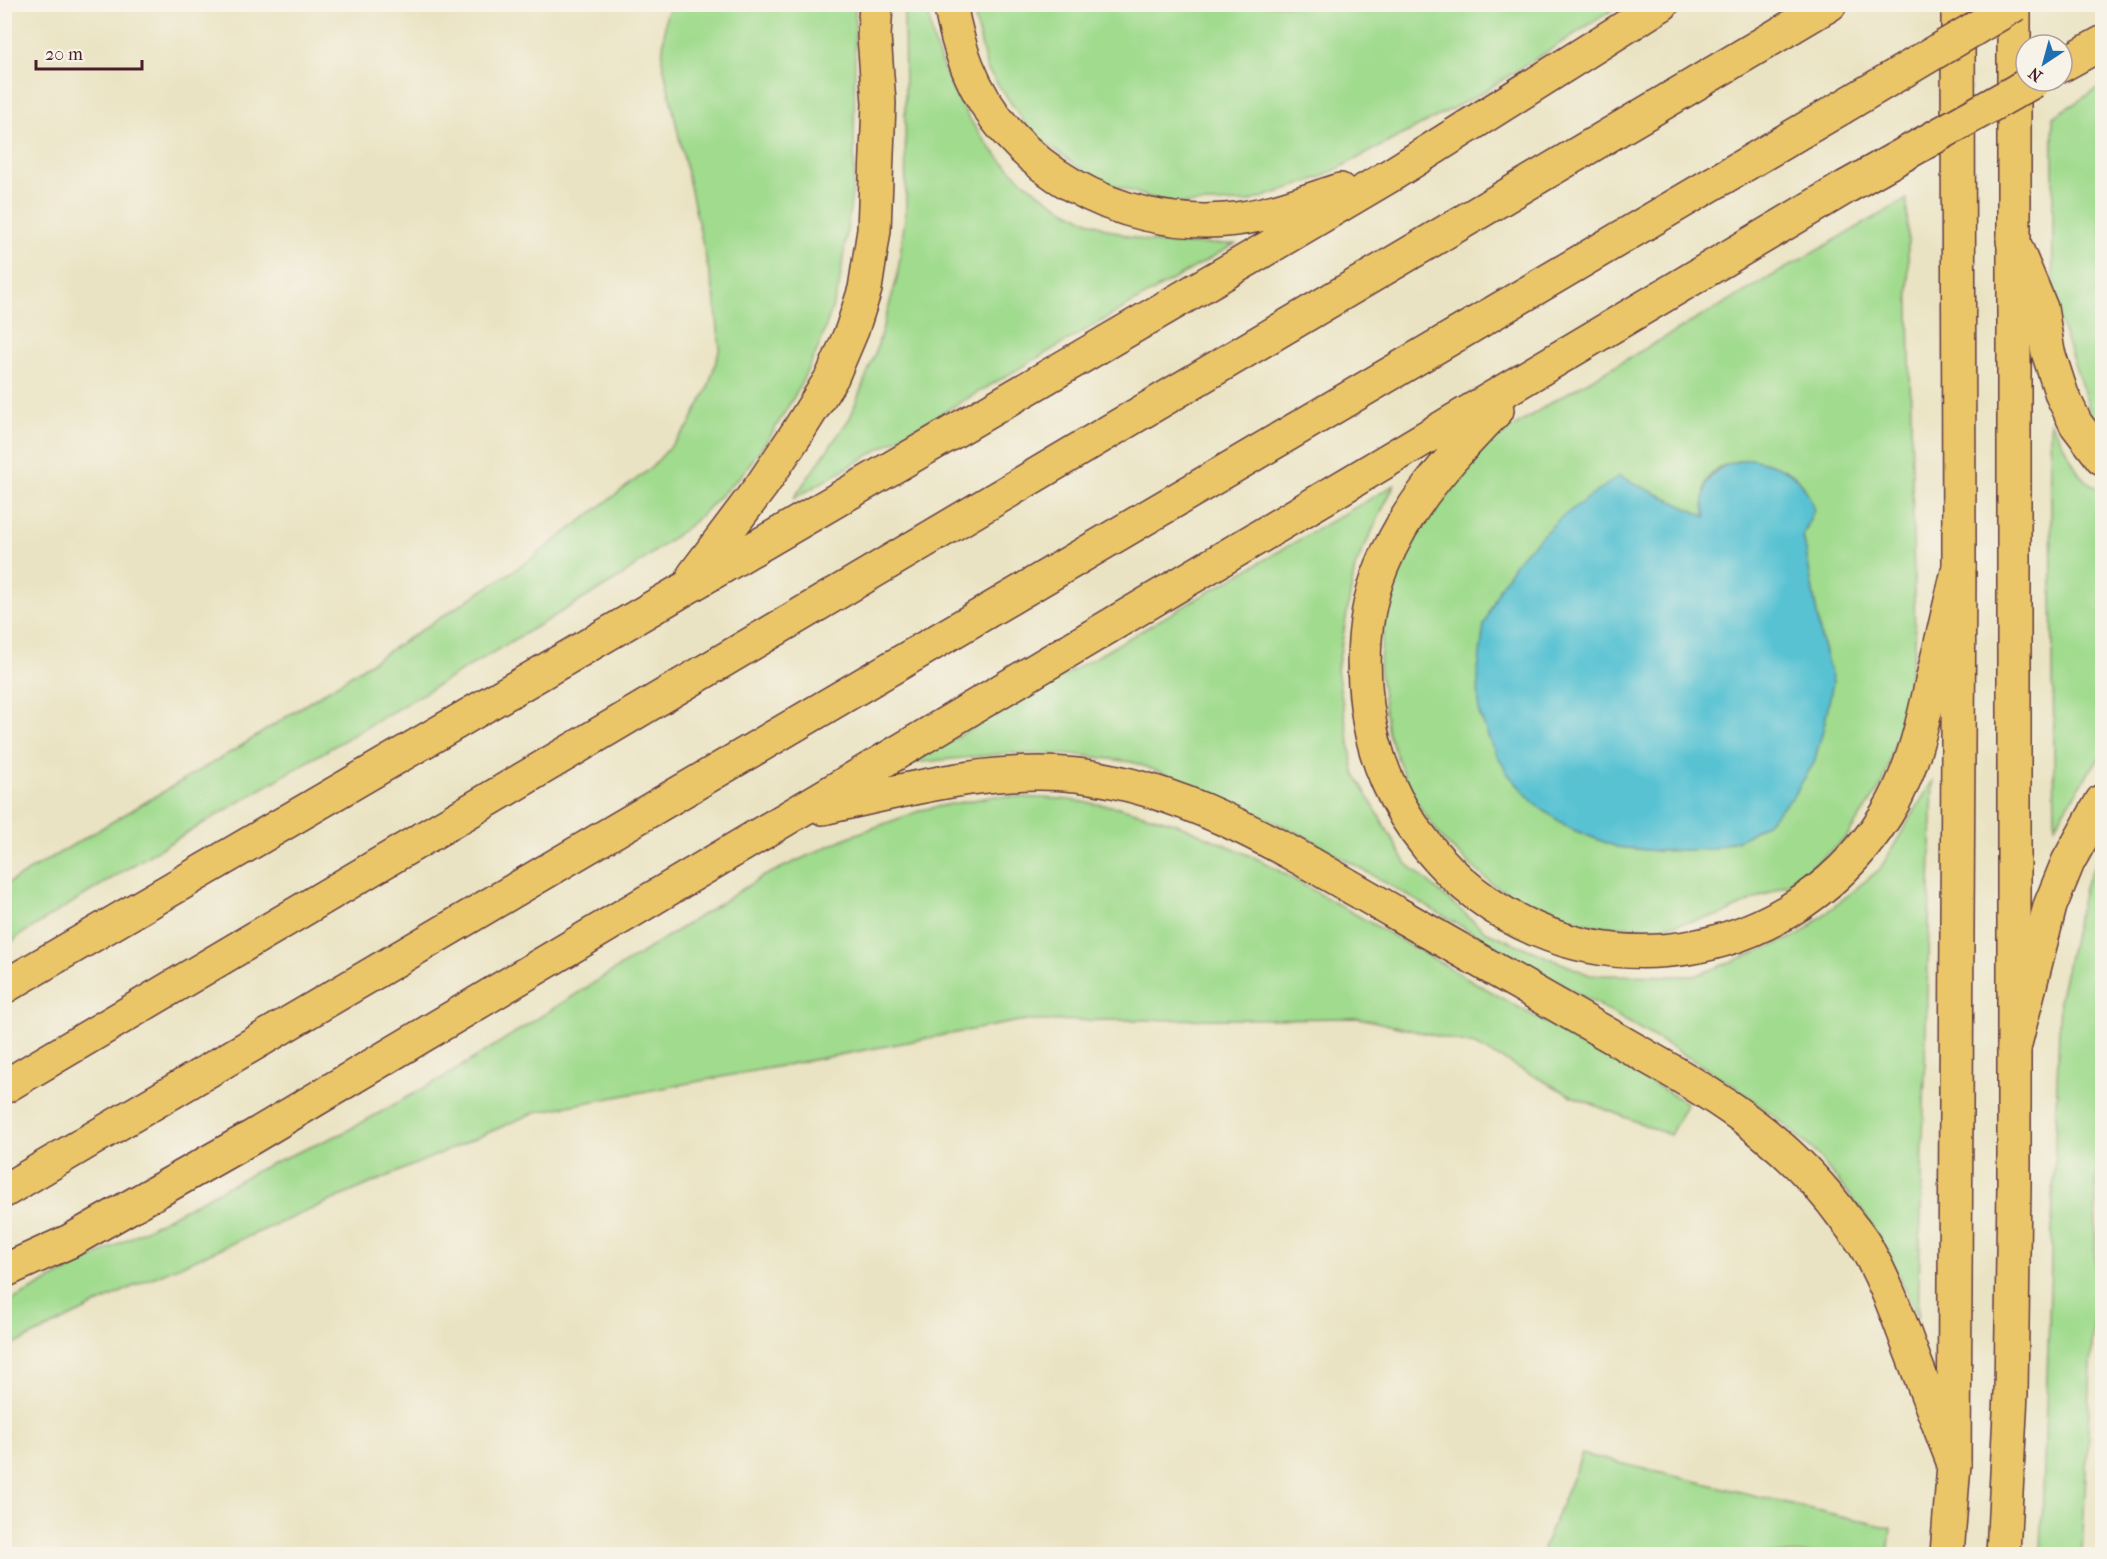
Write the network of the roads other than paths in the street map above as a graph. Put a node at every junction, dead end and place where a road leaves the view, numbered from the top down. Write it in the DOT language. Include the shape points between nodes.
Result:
graph roads {
  1 [pos="876,4"];
  2 [pos="950,4"];
  3 [pos="1662,4"];
  4 [pos="1830,4"];
  5 [pos="1958,4"];
  6 [pos="2015,4"];
  7 [pos="2103,43"];
  8 [pos="2074,59"];
  9 [pos="2014,92"];
  10 [pos="1391,175"];
  11 [pos="2013,241"];
  12 [pos="1527,379"];
  13 [pos="2103,458"];
  14 [pos="1959,567"];
  15 [pos="684,588"];
  16 [pos="2103,801"];
  17 [pos="798,813"];
  18 [pos="4,987"];
  19 [pos="2014,1048"];
  20 [pos="4,1087"];
  21 [pos="4,1191"];
  22 [pos="4,1271"];
  23 [pos="1954,1464"];
  24 [pos="1947,1554"];
  25 [pos="2003,1554"];
  1 -- 15 [label="highway" via="879,103 874,230 865,289 852,330 832,377 797,433"];
  2 -- 10 [label="highway" via="967,67 1007,131 1060,178 1123,209 1193,222 1228,220 1270,212"];
  3 -- 10 [label="highway"];
  4 -- 20 [label="highway"];
  5 -- 14 [label="highway"];
  6 -- 11 [label="highway"];
  6 -- 21 [label="highway, bridge"];
  7 -- 8 [label="highway"];
  9 -- 12 [label="highway, bridge" via="1846,187"];
  10 -- 15 [label="highway"];
  11 -- 13 [label="highway" via="2041,308 2048,352 2062,395 2076,423"];
  11 -- 19 [label="highway"];
  12 -- 14 [label="highway" via="1463,445 1417,500 1397,533 1370,606 1364,684 1379,761 1414,831 1468,888 1533,928 1601,949 1676,950 1748,932 1813,896 1867,843 1904,779 1920,733"];
  12 -- 17 [label="highway"];
  14 -- 23 [label="highway"];
  15 -- 18 [label="highway"];
  16 -- 19 [label="highway" via="2068,862 2050,906"];
  17 -- 22 [label="highway" via="249,1139 70,1241"];
  17 -- 23 [label="highway" via="964,778 1016,773 1076,775 1124,782 1166,796 1284,849 1714,1096 1786,1151 1816,1180 1867,1248 1897,1314"];
  19 -- 25 [label="highway" via="2011,1393"];
  23 -- 24 [label="highway"];
}
